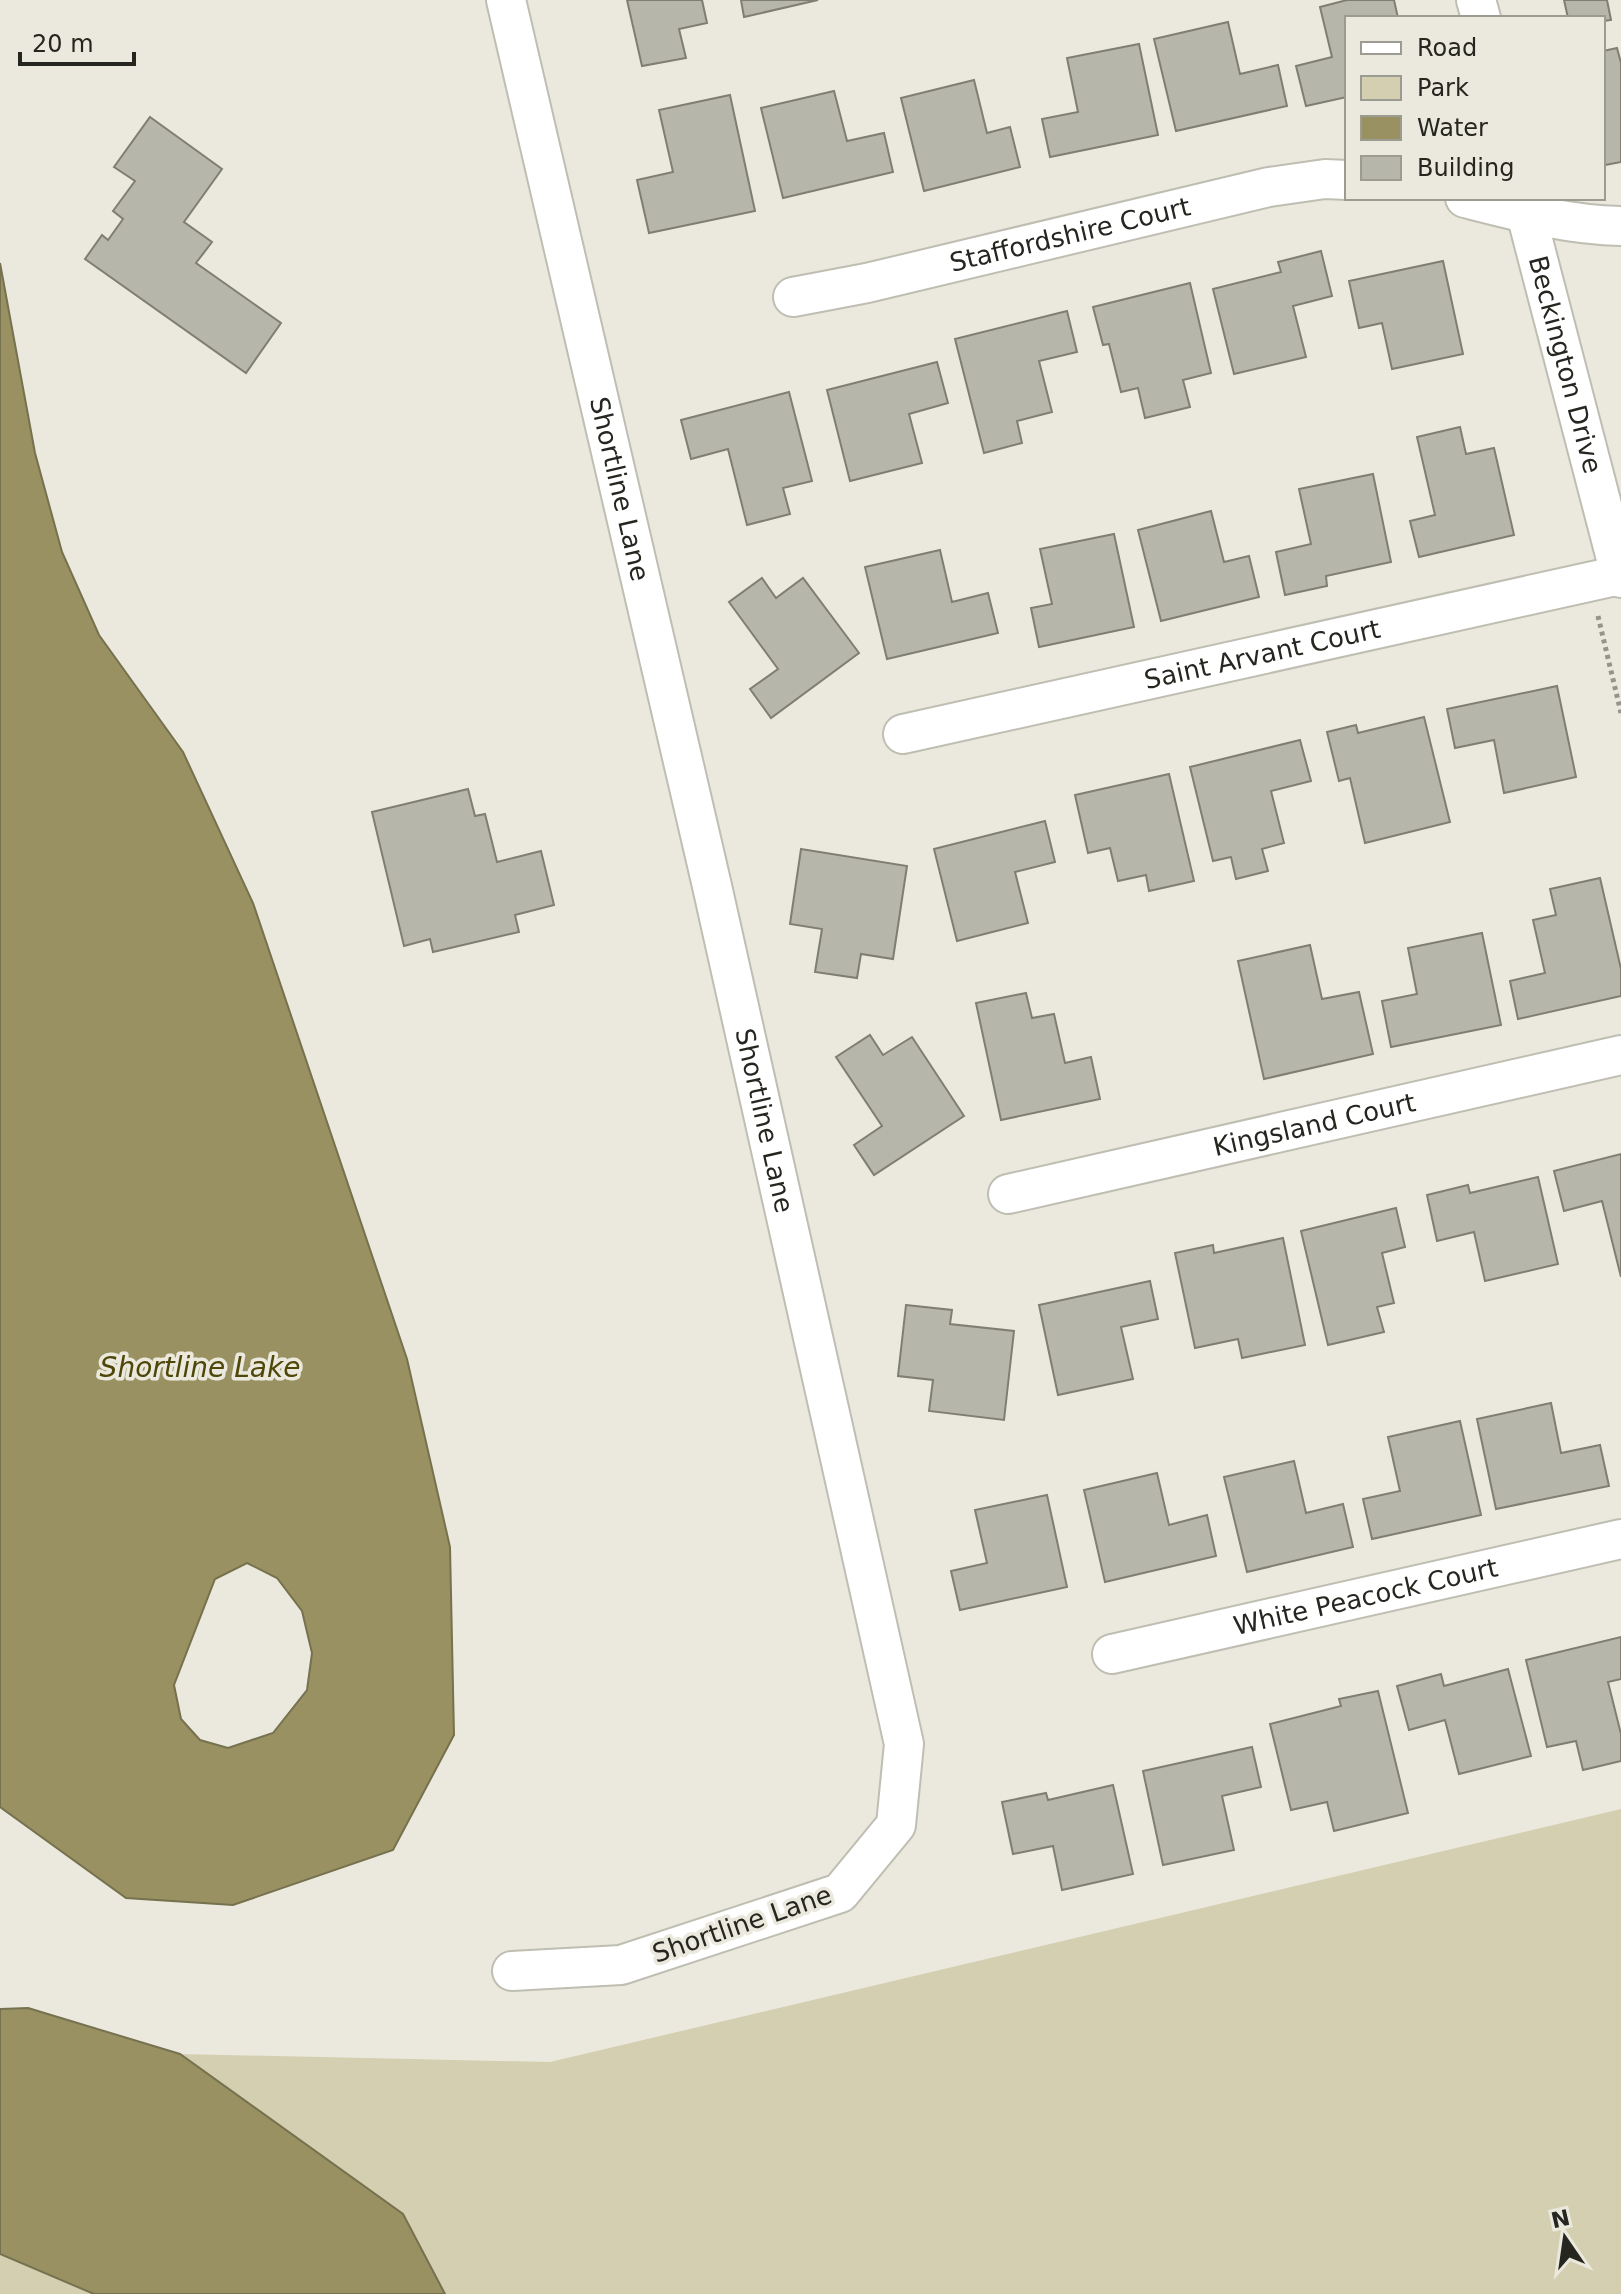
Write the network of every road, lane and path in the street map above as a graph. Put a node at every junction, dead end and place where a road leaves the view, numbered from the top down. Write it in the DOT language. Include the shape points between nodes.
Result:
graph roads {
  1 [pos="506,0"];
  2 [pos="1345,180"];
  3 [pos="1482,200"];
  4 [pos="1524,205"];
  5 [pos="1621,226"];
  6 [pos="793,297"];
  7 [pos="1621,576"];
  8 [pos="903,734"];
  9 [pos="1621,1055"];
  10 [pos="1008,1194"];
  11 [pos="1621,1539"];
  12 [pos="1112,1654"];
  13 [pos="512,1971"];
  1 -- 13 [label="street, Shortline Lane" via="904,1744 896,1825 840,1893 621,1965"];
  2 -- 6 [label="street, Staffordshire Court" via="1269,187"];
  3 -- 4 [label="street"];
  4 -- 5 [label="street" via="1597,225"];
  4 -- 7 [label="street, Beckington Drive"];
  7 -- 8 [label="street, Saint Arvant Court"];
  9 -- 10 [label="street, Kingsland Court"];
  11 -- 12 [label="street, White Peacock Court"];
}
